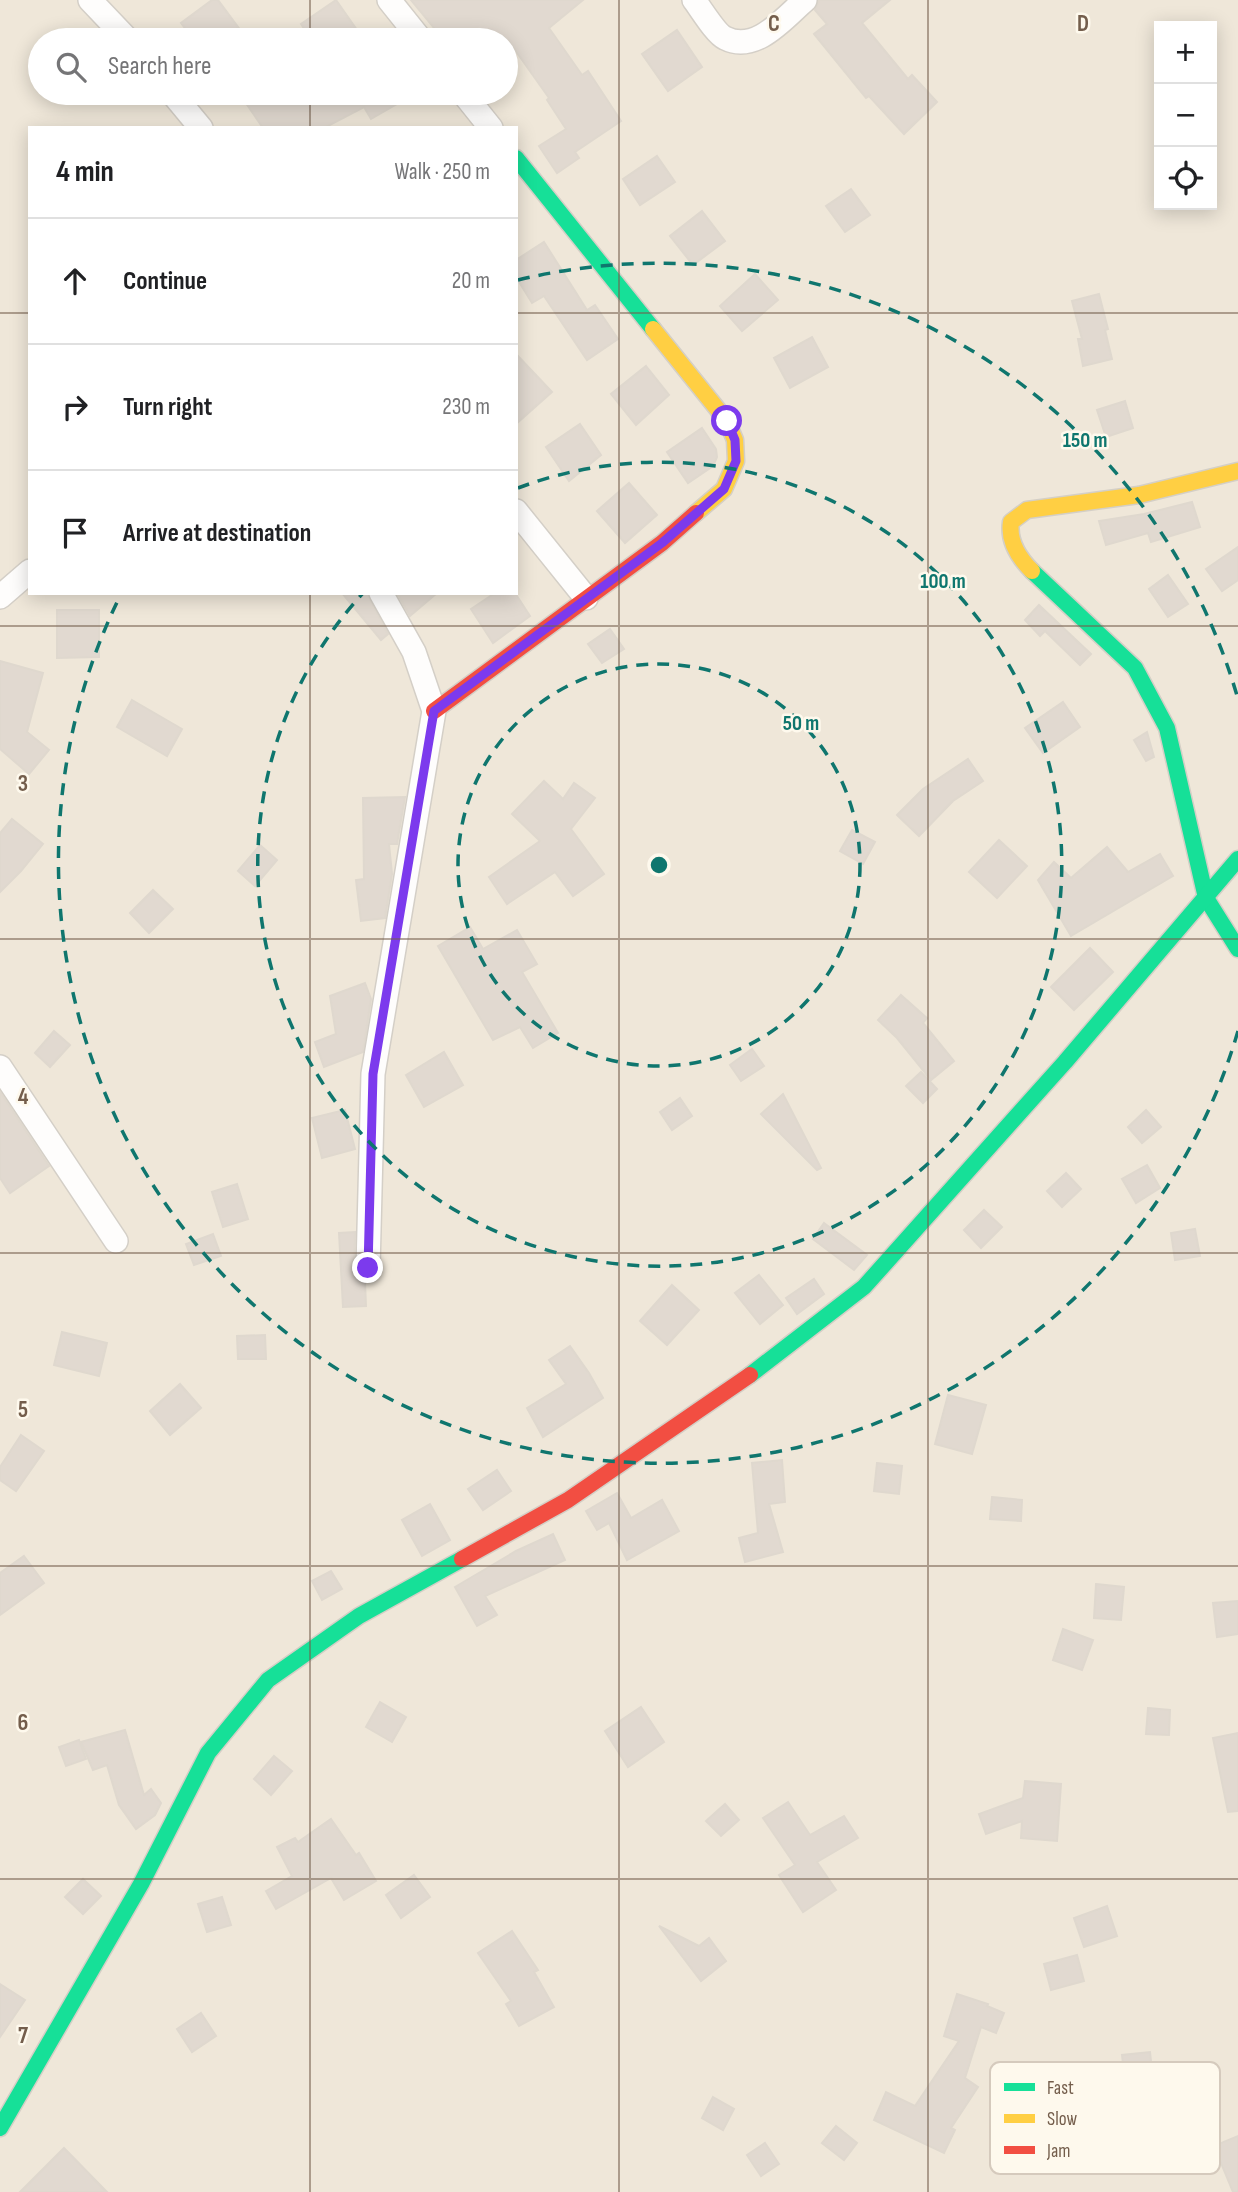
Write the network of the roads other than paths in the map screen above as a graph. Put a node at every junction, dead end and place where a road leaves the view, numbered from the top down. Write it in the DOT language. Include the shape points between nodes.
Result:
graph roads {
  1 [pos="90,0"];
  2 [pos="389,0"];
  3 [pos="694,0"];
  4 [pos="805,0"];
  5 [pos="117,28"];
  6 [pos="411,28"];
  7 [pos="182,105"];
  8 [pos="473,105"];
  9 [pos="199,126"];
  10 [pos="490,126"];
  11 [pos="518,161"];
  12 [pos="1238,471"];
  13 [pos="518,513"];
  14 [pos="28,573"];
  15 [pos="382,595"];
  16 [pos="0,597"];
  17 [pos="586,598"];
  18 [pos="434,711"];
  19 [pos="1238,859"];
  20 [pos="1206,898"];
  21 [pos="1238,949"];
  22 [pos="0,1067"];
  23 [pos="116,1241"];
  24 [pos="368,1268"];
  25 [pos="0,2128"];
  1 -- 5 [label="street"];
  2 -- 6 [label="street"];
  3 -- 4 [label="street" via="724,38 741,42 761,38"];
  7 -- 9 [label="street"];
  8 -- 10 [label="street"];
  11 -- 17 [label="street" via="727,421 735,440 736,461 724,489 662,543"];
  12 -- 20 [label="street" via="1139,495 1027,510 1011,522 1009,534 1021,560 1135,668 1167,728"];
  13 -- 17 [label="street"];
  14 -- 16 [label="street"];
  15 -- 18 [label="street" via="414,652"];
  17 -- 18 [label="street"];
  18 -- 24 [label="street" via="373,1074"];
  19 -- 20 [label="street"];
  20 -- 21 [label="street"];
  20 -- 25 [label="street" via="864,1287 745,1379 568,1500 359,1616 268,1680 208,1753 141,1884"];
  22 -- 23 [label="street"];
}
